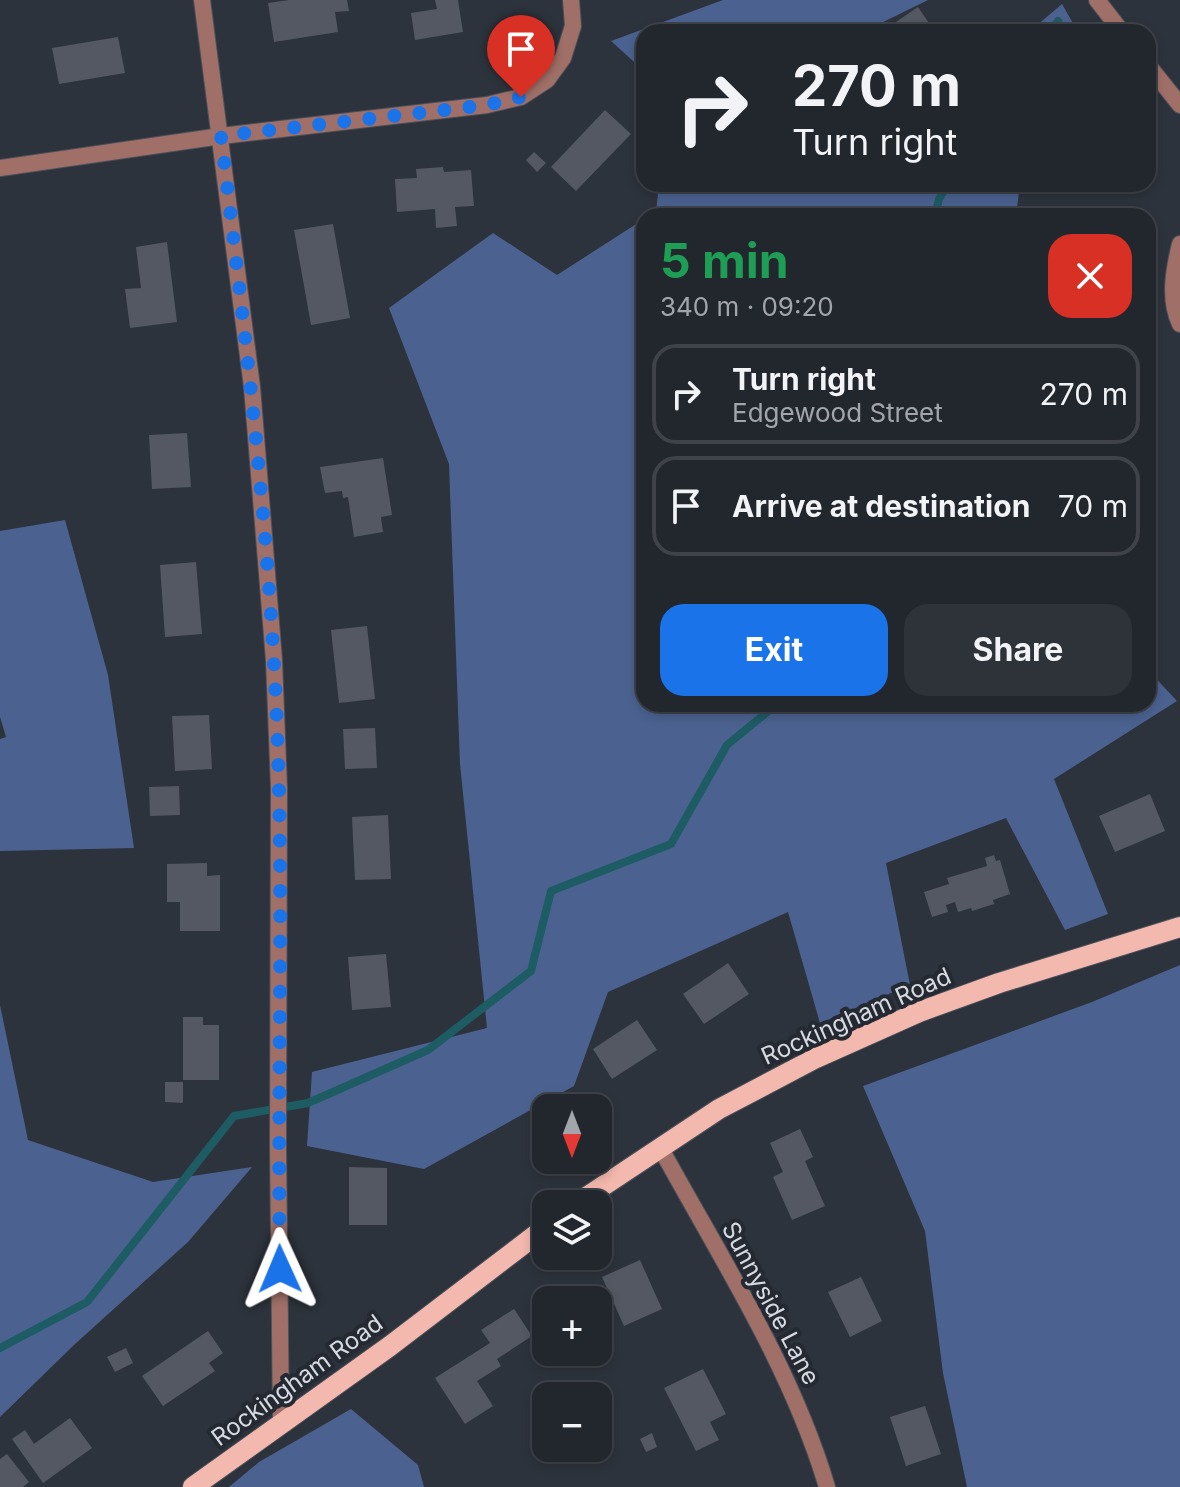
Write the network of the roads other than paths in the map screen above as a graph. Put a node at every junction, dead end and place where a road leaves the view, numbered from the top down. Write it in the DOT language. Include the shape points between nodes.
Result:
graph roads {
  1 [pos="202,0"];
  2 [pos="571,0"];
  3 [pos="1097,0"];
  4 [pos="1116,24"];
  5 [pos="1156,75"];
  6 [pos="1180,105"];
  7 [pos="221,136"];
  8 [pos="0,168"];
  9 [pos="1180,244"];
  10 [pos="1180,324"];
  11 [pos="1180,927"];
  12 [pos="660,1147"];
  13 [pos="597,1190"];
  14 [pos="532,1238"];
  15 [pos="281,1423"];
  16 [pos="193,1487"];
  17 [pos="827,1487"];
  1 -- 7 [label="street"];
  2 -- 7 [label="street" via="573,26 563,58 547,80 521,97"];
  3 -- 4 [label="street"];
  5 -- 6 [label="street"];
  7 -- 8 [label="street"];
  7 -- 15 [label="street" via="252,387 274,660"];
  9 -- 10 [label="street" via="1173,275"];
  11 -- 12 [label="main road, Rockingham Road" via="919,1012 816,1058"];
  12 -- 13 [label="main road, Rockingham Road"];
  12 -- 17 [label="street, Sunnyside Lane" via="804,1417"];
  14 -- 15 [label="main road, Rockingham Road"];
  15 -- 16 [label="main road, Rockingham Road"];
}
